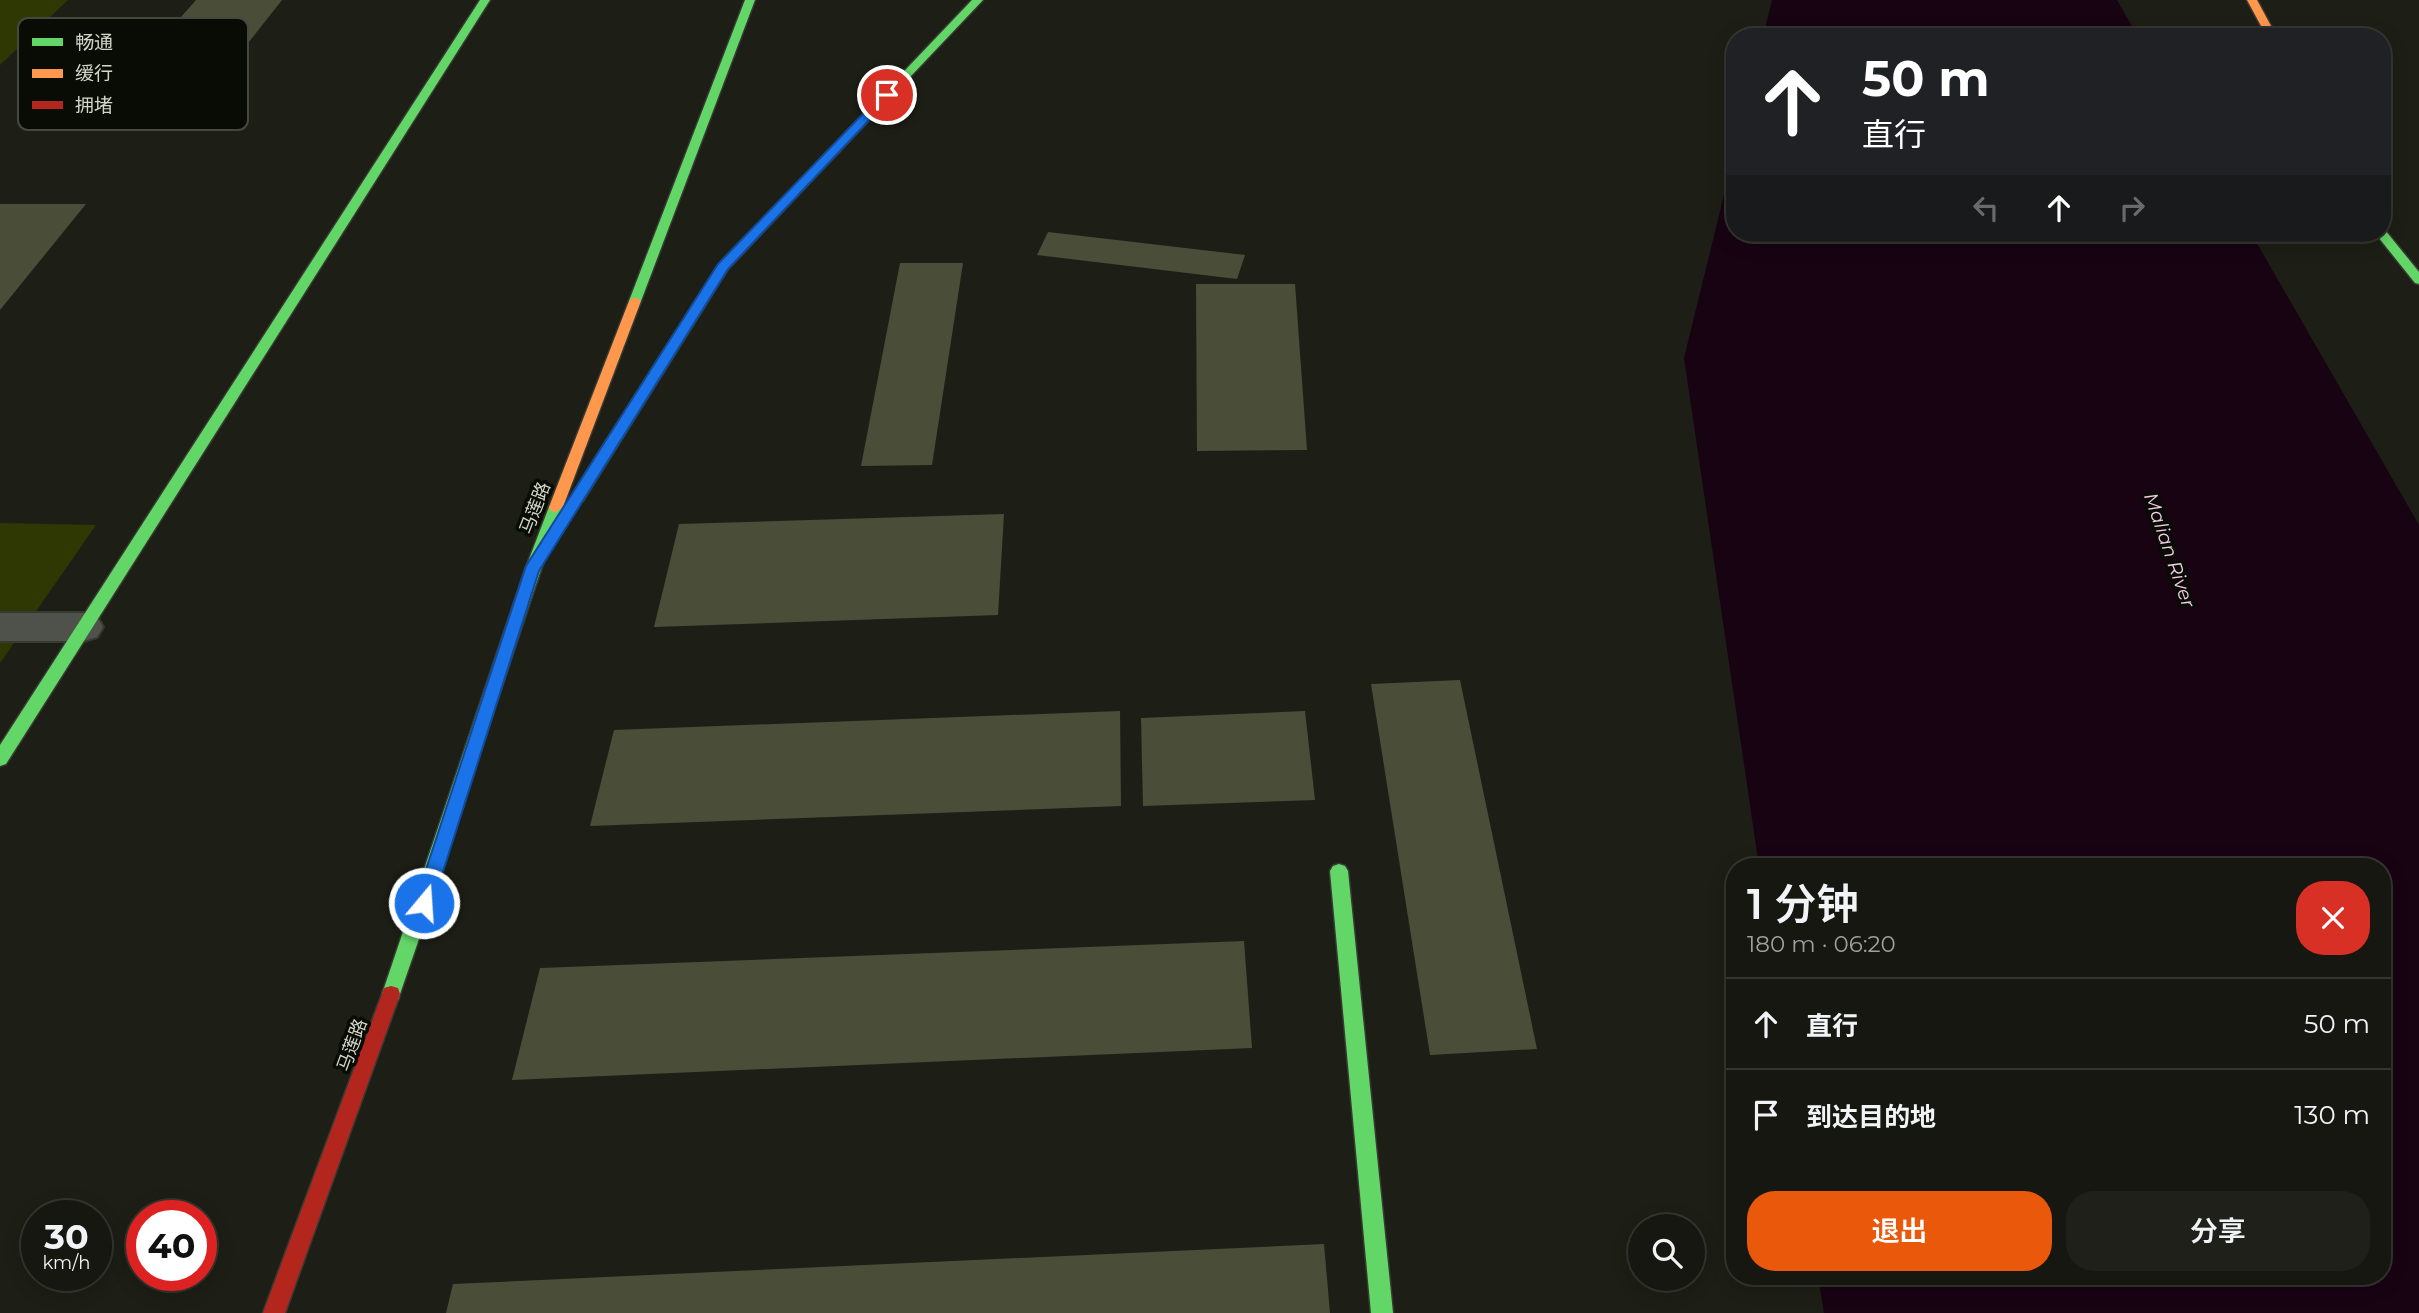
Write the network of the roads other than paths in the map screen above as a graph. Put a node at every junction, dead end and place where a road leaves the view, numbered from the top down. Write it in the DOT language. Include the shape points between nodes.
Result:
graph roads {
  1 [pos="485,0"];
  2 [pos="750,0"];
  3 [pos="978,0"];
  4 [pos="2252,0"];
  5 [pos="2267,28"];
  6 [pos="2388,242"];
  7 [pos="2419,280"];
  8 [pos="532,570"];
  9 [pos="0,627"];
  10 [pos="84,627"];
  11 [pos="0,759"];
  12 [pos="1339,871"];
  13 [pos="274,1313"];
  14 [pos="1381,1313"];
  1 -- 10 [label="street"];
  2 -- 8 [label="street, 马莲路"];
  3 -- 8 [label="street" via="723,267"];
  4 -- 5 [label="street"];
  6 -- 7 [label="street"];
  8 -- 13 [label="street, 马莲路" via="424,903"];
  9 -- 10 [label="street"];
  10 -- 11 [label="street"];
  12 -- 14 [label="street"];
}
